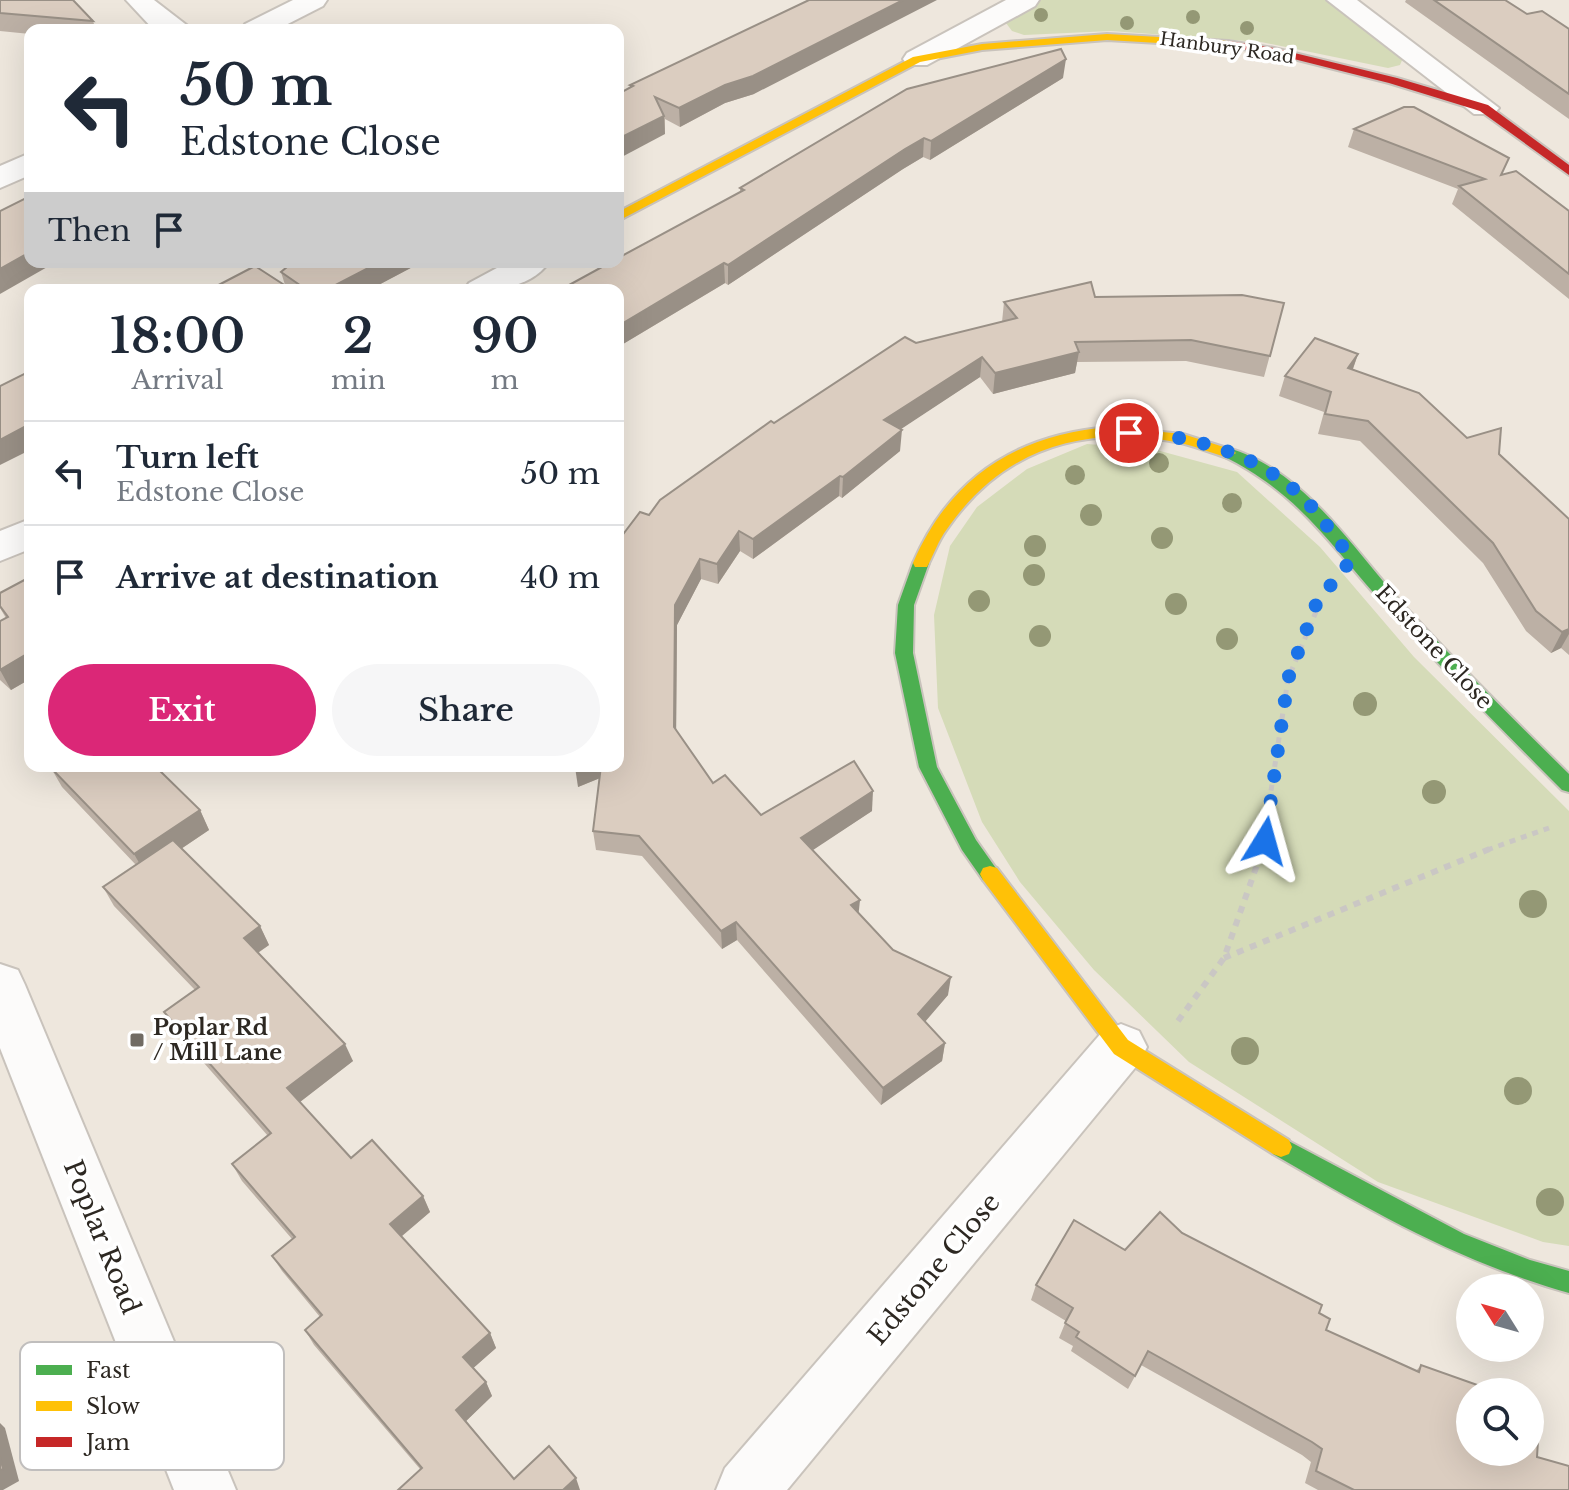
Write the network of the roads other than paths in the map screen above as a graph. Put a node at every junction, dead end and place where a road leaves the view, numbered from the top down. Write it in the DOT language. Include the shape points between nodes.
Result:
graph roads {
  1 [pos="139,0"];
  2 [pos="314,0"];
  3 [pos="1026,0"];
  4 [pos="1340,0"];
  5 [pos="165,24"];
  6 [pos="267,24"];
  7 [pos="917,59"];
  8 [pos="1484,108"];
  9 [pos="24,165"];
  10 [pos="1569,171"];
  11 [pos="0,179"];
  12 [pos="624,214"];
  13 [pos="522,268"];
  14 [pos="492,284"];
  15 [pos="24,535"];
  16 [pos="0,548"];
  17 [pos="1569,785"];
  18 [pos="0,985"];
  19 [pos="1134,1056"];
  20 [pos="1569,1282"];
  21 [pos="145,1342"];
  22 [pos="197,1470"];
  23 [pos="205,1490"];
  24 [pos="747,1490"];
  1 -- 5 [label="street"];
  2 -- 6 [label="street"];
  3 -- 7 [label="street, Hanbury Road"];
  4 -- 8 [label="street, Hanbury Road"];
  7 -- 8 [label="street, Hanbury Road" via="982,47 1107,37 1213,42 1333,64"];
  7 -- 12 [label="street, Hanbury Road"];
  8 -- 10 [label="street, Hanbury Road"];
  9 -- 11 [label="street"];
  13 -- 14 [label="street"];
  15 -- 16 [label="street"];
  17 -- 19 [label="street, Edstone Close" via="1464,681 1352,559 1308,502 1263,467 1209,445 1155,434 1102,433 1039,444 986,476 947,516 925,550 906,605 904,653 928,767 969,845 1049,956"];
  18 -- 21 [label="street, Poplar Road"];
  19 -- 20 [label="street, Edstone Close" via="1430,1233 1528,1272"];
  19 -- 24 [label="street, Edstone Close"];
  22 -- 23 [label="street, Poplar Road"];
}
